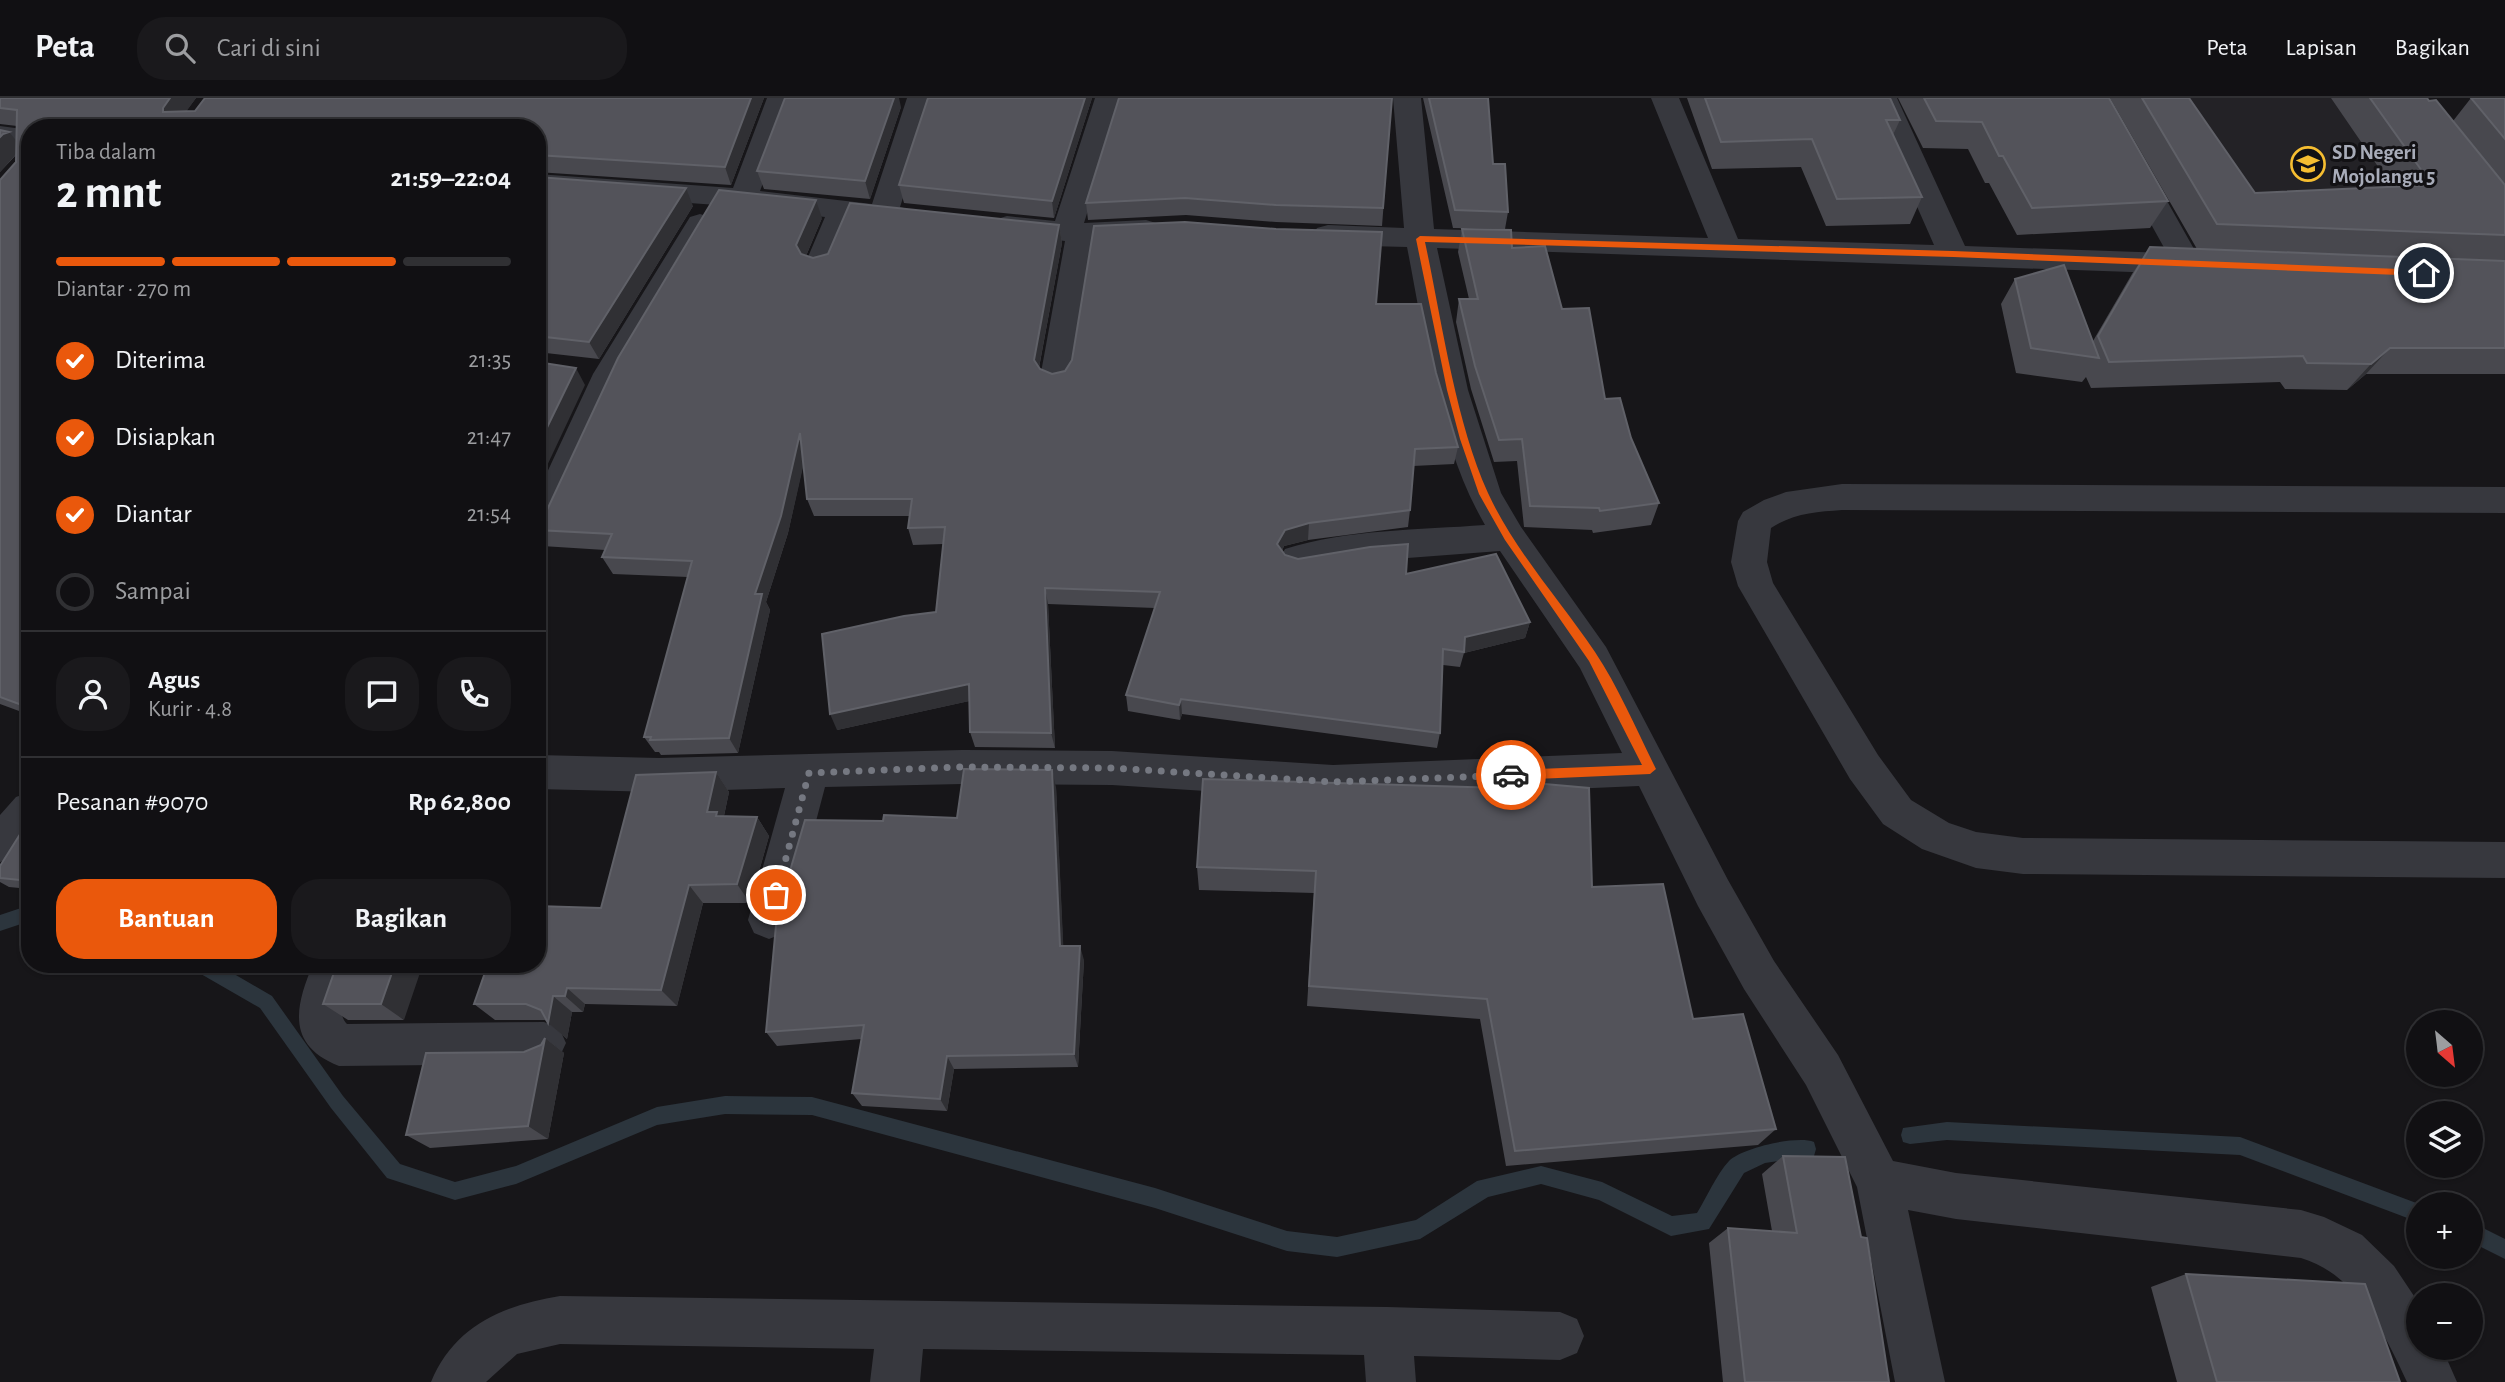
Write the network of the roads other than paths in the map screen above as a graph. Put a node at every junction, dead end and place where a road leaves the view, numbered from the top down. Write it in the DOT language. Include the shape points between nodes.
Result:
graph roads {
  1 [pos="781,98"];
  2 [pos="921,98"];
  3 [pos="1109,98"];
  4 [pos="1407,98"];
  5 [pos="1665,98"];
  6 [pos="1883,98"];
  7 [pos="2095,98"];
  8 [pos="0,135"];
  9 [pos="21,138"];
  10 [pos="546,184"];
  11 [pos="730,197"];
  12 [pos="843,210"];
  13 [pos="883,214"];
  14 [pos="925,218"];
  15 [pos="980,224"];
  16 [pos="1173,229"];
  17 [pos="1074,232"];
  18 [pos="1300,235"];
  19 [pos="1420,239"];
  20 [pos="1727,248"];
  21 [pos="1953,254"];
  22 [pos="820,264"];
  23 [pos="573,369"];
  24 [pos="609,374"];
  25 [pos="1056,378"];
  26 [pos="2505,500"];
  27 [pos="546,512"];
  28 [pos="1494,513"];
  29 [pos="1297,558"];
  30 [pos="1650,769"];
  31 [pos="546,772"];
  32 [pos="809,773"];
  33 [pos="21,820"];
  34 [pos="0,844"];
  35 [pos="2505,860"];
  36 [pos="769,920"];
  37 [pos="331,973"];
  38 [pos="544,1043"];
  39 [pos="1879,1182"];
  40 [pos="901,1325"];
  41 [pos="1387,1331"];
  42 [pos="1560,1336"];
  43 [pos="456,1382"];
  44 [pos="895,1382"];
  45 [pos="1391,1382"];
  46 [pos="1920,1382"];
  47 [pos="2432,1382"];
  1 -- 11 [label="street"];
  2 -- 13 [label="street"];
  3 -- 17 [label="street"];
  4 -- 19 [label="street"];
  5 -- 20 [label="street"];
  6 -- 21 [label="street"];
  7 -- 21 [label="street" via="2202,264"];
  8 -- 9 [label="street"];
  10 -- 11 [label="street"];
  11 -- 12 [label="street"];
  11 -- 24 [label="street"];
  12 -- 13 [label="street"];
  12 -- 22 [label="street"];
  13 -- 14 [label="street"];
  15 -- 17 [label="street"];
  16 -- 17 [label="street"];
  17 -- 25 [label="street"];
  18 -- 19 [label="street"];
  19 -- 20 [label="street"];
  19 -- 28 [label="street" via="1465,439"];
  20 -- 21 [label="street"];
  23 -- 24 [label="street"];
  24 -- 27 [label="street"];
  26 -- 35 [label="street" via="1842,497 1793,501 1755,521 1749,562 1756,586 1864,767 1897,812 1936,836 1976,850 2023,856"];
  28 -- 29 [label="street" via="1368,547"];
  28 -- 30 [label="street" via="1593,658"];
  30 -- 32 [label="street" via="1334,782 1112,768"];
  30 -- 39 [label="street" via="1759,975 1822,1070"];
  31 -- 32 [label="street"];
  32 -- 36 [label="street"];
  33 -- 34 [label="street"];
  37 -- 38 [label="street" via="318,1015 323,1033 339,1045"];
  39 -- 46 [label="street"];
  39 -- 47 [label="street" via="1956,1196 2301,1234 2329,1243 2387,1295 2417,1344"];
  40 -- 41 [label="street"];
  40 -- 43 [label="street" via="559,1320 518,1326 477,1351"];
  40 -- 44 [label="street"];
  41 -- 42 [label="street"];
  41 -- 45 [label="street"];
}
